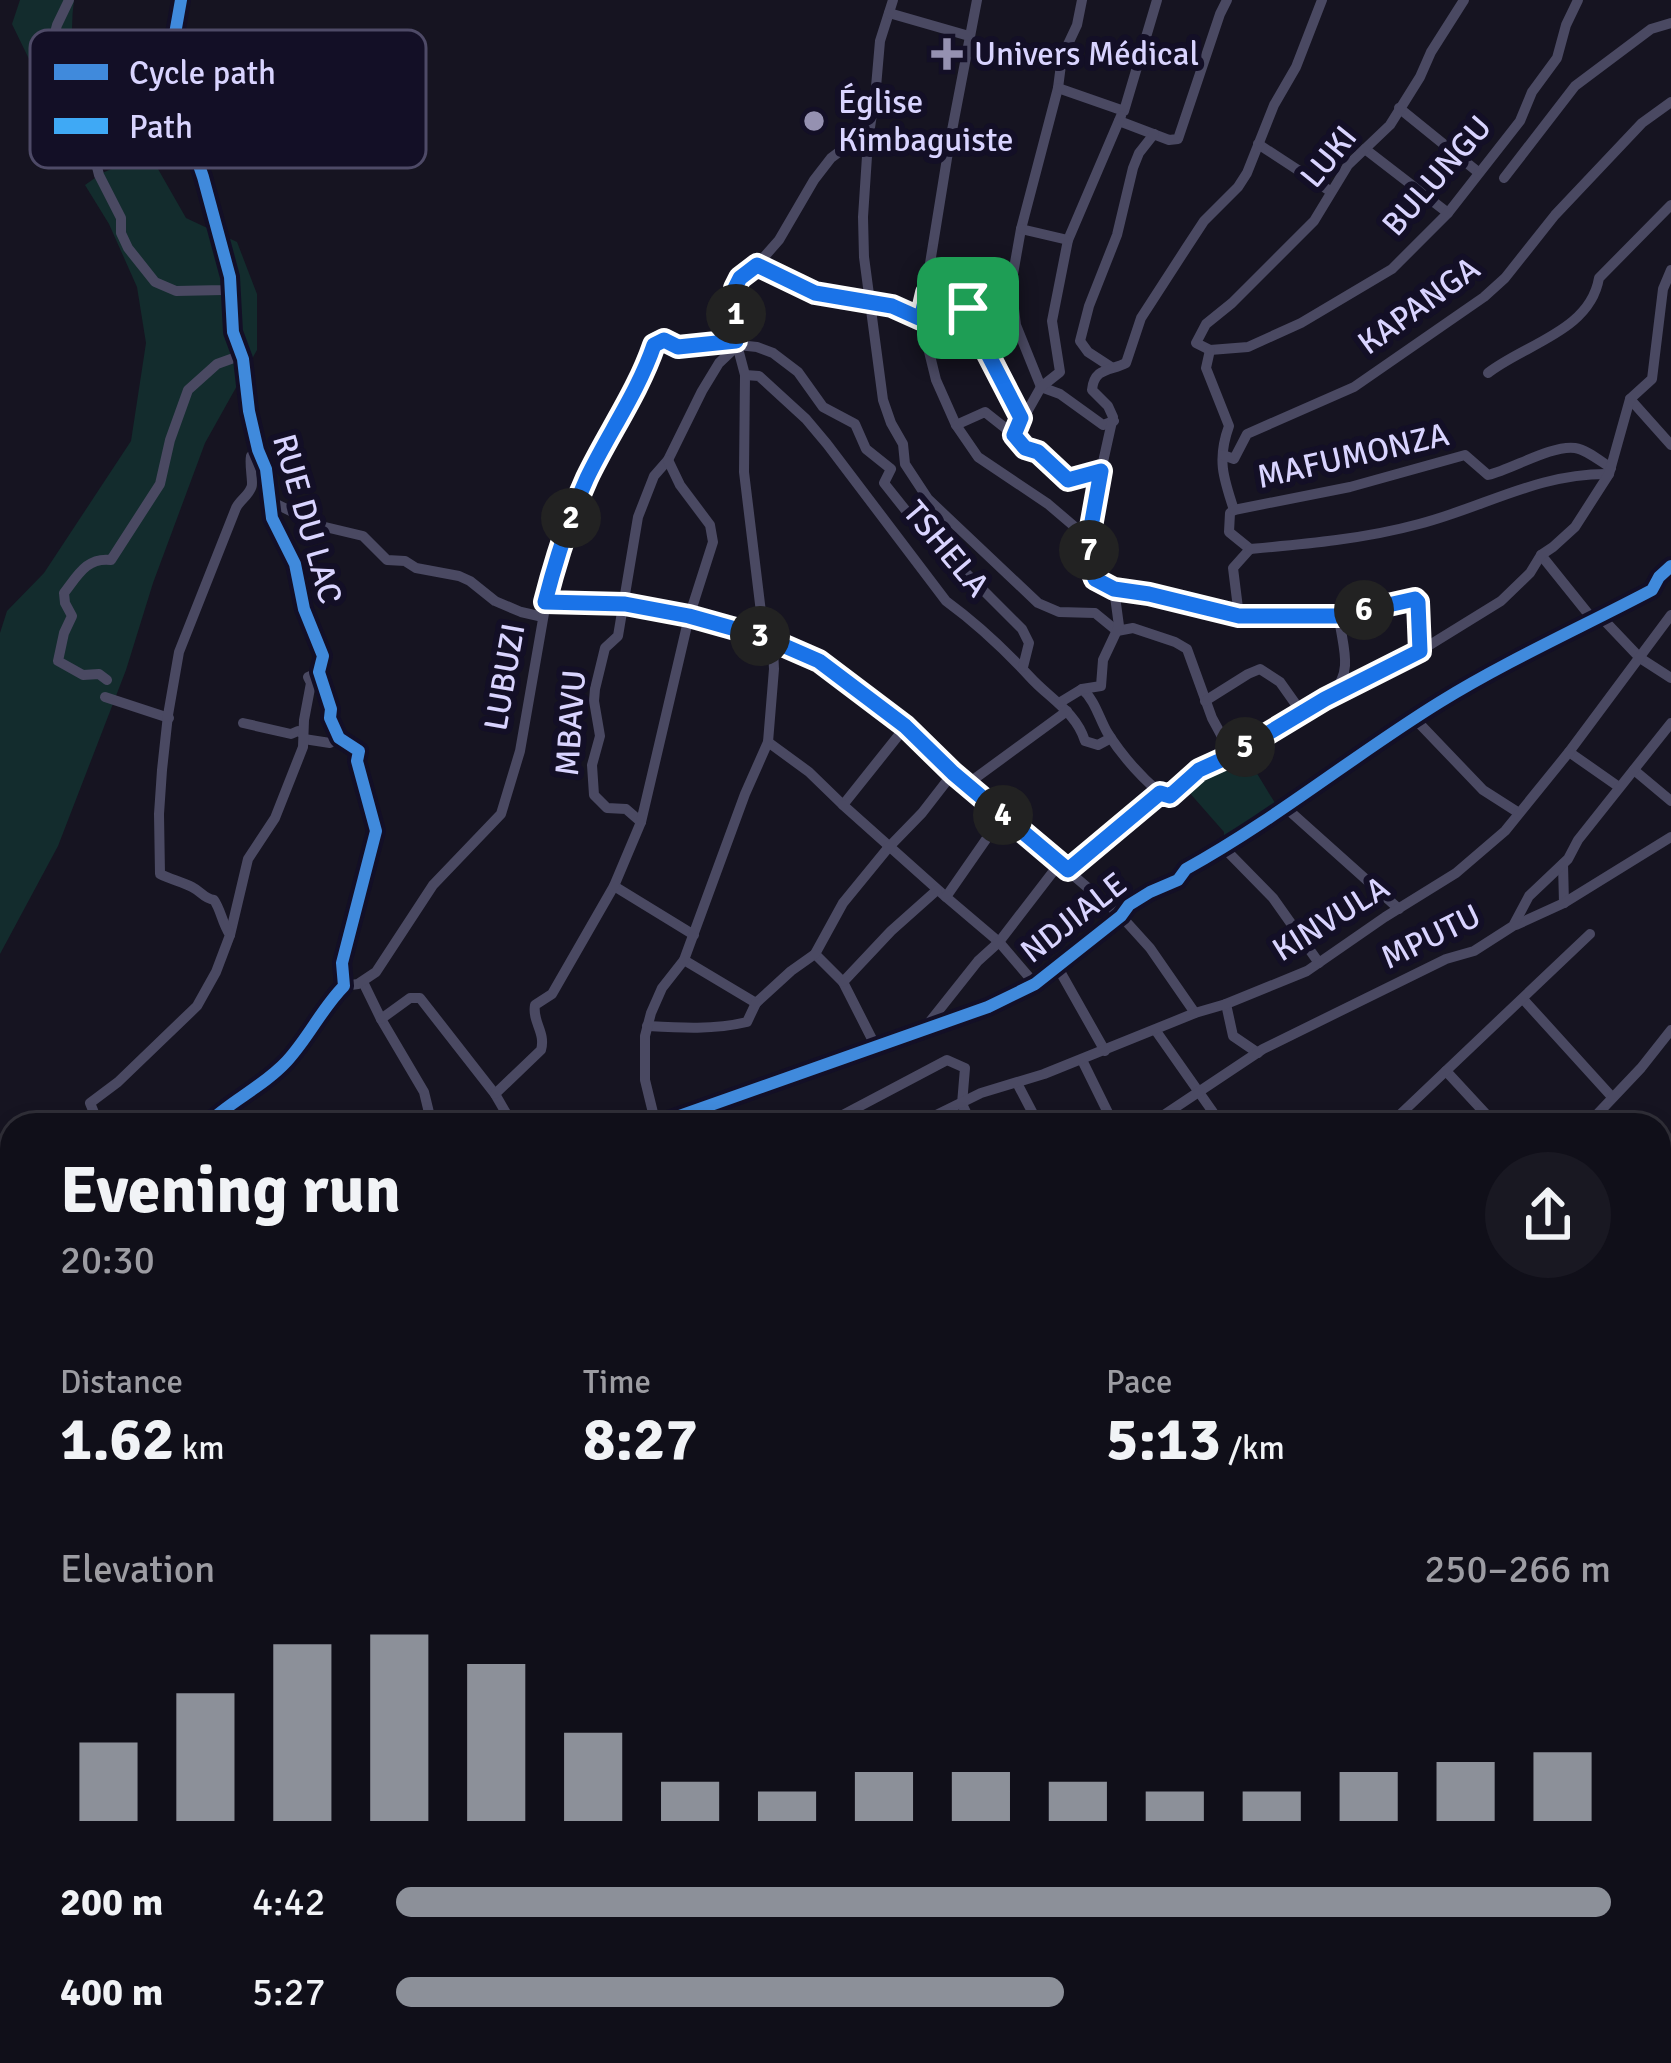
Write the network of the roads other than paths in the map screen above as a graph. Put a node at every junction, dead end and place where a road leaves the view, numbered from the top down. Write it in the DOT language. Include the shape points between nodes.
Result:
graph roads {
  1 [pos="68,0"];
  2 [pos="182,0"];
  3 [pos="977,0"];
  4 [pos="1082,0"];
  5 [pos="1157,0"];
  6 [pos="1227,0"];
  7 [pos="1322,0"];
  8 [pos="1464,0"];
  9 [pos="1578,0"];
  10 [pos="891,6"];
  11 [pos="1671,23"];
  12 [pos="56,30"];
  13 [pos="176,30"];
  14 [pos="968,36"];
  15 [pos="1058,88"];
  16 [pos="1671,102"];
  17 [pos="1399,108"];
  18 [pos="1121,116"];
  19 [pos="1154,134"];
  20 [pos="868,141"];
  21 [pos="1258,144"];
  22 [pos="1365,149"];
  23 [pos="97,168"];
  24 [pos="200,168"];
  25 [pos="1478,172"];
  26 [pos="1504,178"];
  27 [pos="1330,191"];
  28 [pos="1671,205"];
  29 [pos="1448,213"];
  30 [pos="1021,229"];
  31 [pos="1068,240"];
  32 [pos="757,265"];
  33 [pos="1671,270"];
  34 [pos="231,284"];
  35 [pos="927,293"];
  36 [pos="869,302"];
  37 [pos="921,319"];
  38 [pos="737,343"];
  39 [pos="1210,350"];
  40 [pos="242,355"];
  41 [pos="1111,367"];
  42 [pos="1488,374"];
  43 [pos="746,375"];
  44 [pos="1041,386"];
  45 [pos="1630,399"];
  46 [pos="1021,418"];
  47 [pos="1114,421"];
  48 [pos="956,424"];
  49 [pos="1014,435"];
  50 [pos="1671,445"];
  51 [pos="258,450"];
  52 [pos="1223,455"];
  53 [pos="668,460"];
  54 [pos="1101,471"];
  55 [pos="1610,471"];
  56 [pos="268,500"];
  57 [pos="1234,510"];
  58 [pos="1089,538"];
  59 [pos="1250,549"];
  60 [pos="1540,555"];
  61 [pos="1671,566"];
  62 [pos="1114,589"];
  63 [pos="545,602"];
  64 [pos="625,604"];
  65 [pos="1671,615"];
  66 [pos="689,616"];
  67 [pos="1239,616"];
  68 [pos="1339,616"];
  69 [pos="543,617"];
  70 [pos="1597,619"];
  71 [pos="1117,631"];
  72 [pos="764,637"];
  73 [pos="1420,651"];
  74 [pos="1640,658"];
  75 [pos="1023,668"];
  76 [pos="320,672"];
  77 [pos="1671,678"];
  78 [pos="107,680"];
  79 [pos="1082,689"];
  80 [pos="105,698"];
  81 [pos="1325,699"];
  82 [pos="1205,701"];
  83 [pos="1063,707"];
  84 [pos="1302,712"];
  85 [pos="169,718"];
  86 [pos="1415,719"];
  87 [pos="1671,723"];
  88 [pos="243,724"];
  89 [pos="905,726"];
  90 [pos="303,736"];
  91 [pos="339,738"];
  92 [pos="1111,738"];
  93 [pos="768,742"];
  94 [pos="1569,752"];
  95 [pos="1232,755"];
  96 [pos="1634,770"];
  97 [pos="953,773"];
  98 [pos="966,785"];
  99 [pos="1619,787"];
  100 [pos="1160,793"];
  101 [pos="1671,801"];
  102 [pos="843,805"];
  103 [pos="1285,807"];
  104 [pos="1519,813"];
  105 [pos="1003,814"];
  106 [pos="641,822"];
  107 [pos="1671,837"];
  108 [pos="888,848"];
  109 [pos="1224,848"];
  110 [pos="1563,864"];
  111 [pos="1064,867"];
  112 [pos="614,886"];
  113 [pos="941,894"];
  114 [pos="1564,903"];
  115 [pos="1399,909"];
  116 [pos="1121,916"];
  117 [pos="1513,926"];
  118 [pos="1590,934"];
  119 [pos="230,935"];
  120 [pos="694,935"];
  121 [pos="999,942"];
  122 [pos="815,953"];
  123 [pos="684,960"];
  124 [pos="1319,963"];
  125 [pos="1057,966"];
  126 [pos="363,982"];
  127 [pos="842,982"];
  128 [pos="1034,984"];
  129 [pos="344,986"];
  130 [pos="1523,999"];
  131 [pos="757,1003"];
  132 [pos="1226,1004"];
  133 [pos="1195,1012"];
  134 [pos="381,1019"];
  135 [pos="647,1026"];
  136 [pos="1671,1030"];
  137 [pos="922,1031"];
  138 [pos="1156,1031"];
  139 [pos="875,1045"];
  140 [pos="1105,1051"];
  141 [pos="1258,1053"];
  142 [pos="1082,1060"];
  143 [pos="1446,1071"];
  144 [pos="1017,1083"];
  145 [pos="1199,1090"];
  146 [pos="495,1094"];
  147 [pos="1612,1097"];
  148 [pos="962,1104"];
  149 [pos="95,1113"];
  150 [pos="219,1113"];
  151 [pos="429,1113"];
  152 [pos="506,1113"];
  153 [pos="653,1113"];
  154 [pos="688,1113"];
  155 [pos="847,1113"];
  156 [pos="942,1113"];
  157 [pos="966,1113"];
  158 [pos="1033,1113"];
  159 [pos="1108,1113"];
  160 [pos="1166,1113"];
  161 [pos="1214,1113"];
  162 [pos="1402,1113"];
  163 [pos="1485,1113"];
  164 [pos="1598,1113"];
  1 -- 12 [label="street"];
  2 -- 13 [label="street, RUE DU LAC"];
  3 -- 14 [label="street"];
  4 -- 15 [label="street"];
  5 -- 18 [label="street"];
  6 -- 19 [label="street" via="1178,139"];
  7 -- 21 [label="street"];
  8 -- 17 [label="street, LUKI"];
  9 -- 25 [label="street, BULUNGU" via="1520,121"];
  10 -- 14 [label="street"];
  10 -- 20 [label="street"];
  11 -- 26 [label="street" via="1575,86"];
  14 -- 35 [label="street"];
  15 -- 18 [label="street"];
  15 -- 30 [label="street"];
  16 -- 52 [label="street, KAPANGA" via="1484,298 1354,387 1247,434 1234,459"];
  17 -- 22 [label="street, LUKI"];
  17 -- 25 [label="street"];
  18 -- 19 [label="street"];
  18 -- 31 [label="street"];
  19 -- 41 [label="street" via="1138,153 1080,341"];
  20 -- 32 [label="street" via="831,158"];
  20 -- 36 [label="street"];
  21 -- 27 [label="street"];
  21 -- 41 [label="street" via="1245,178 1204,221 1141,318 1126,363"];
  22 -- 27 [label="street, LUKI"];
  22 -- 29 [label="street"];
  23 -- 34 [label="street" via="128,248 155,282 176,291"];
  24 -- 34 [label="street, RUE DU LAC"];
  25 -- 29 [label="street, BULUNGU"];
  27 -- 39 [label="street, LUKI" via="1291,246 1206,324 1196,343"];
  28 -- 42 [label="street" via="1600,278 1578,315"];
  29 -- 39 [label="street, BULUNGU" via="1371,284 1248,347"];
  30 -- 31 [label="street"];
  30 -- 44 [label="street" via="1012,297"];
  31 -- 44 [label="street" via="1052,321 1060,372"];
  32 -- 36 [label="street" via="815,293"];
  32 -- 38 [label="street" via="735,288"];
  33 -- 45 [label="street" via="1652,380"];
  34 -- 40 [label="street, RUE DU LAC"];
  35 -- 37 [label="street"];
  35 -- 46 [label="street" via="959,298 968,308"];
  36 -- 37 [label="street"];
  36 -- 71 [label="street" via="886,412 928,499 1039,602 1095,613"];
  37 -- 48 [label="street"];
  38 -- 43 [label="street"];
  38 -- 53 [label="street, MBAVU" via="707,381"];
  38 -- 63 [label="street, LUBUZI" via="654,345 589,476"];
  38 -- 75 [label="street" via="773,353 823,407 855,424 866,449 891,469 884,483 1022,629 1029,643"];
  39 -- 52 [label="street" via="1206,368 1229,426"];
  40 -- 51 [label="street, RUE DU LAC"];
  40 -- 78 [label="street" via="217,364 188,390 152,498 111,560 89,562 64,593 72,616 58,661"];
  41 -- 47 [label="street" via="1091,386"];
  43 -- 72 [label="street" via="744,472"];
  43 -- 75 [label="street, TSHELA" via="759,376 806,418 946,601"];
  44 -- 46 [label="street"];
  44 -- 47 [label="street" via="1103,424"];
  45 -- 50 [label="street"];
  45 -- 55 [label="street"];
  46 -- 49 [label="street"];
  47 -- 54 [label="street"];
  48 -- 49 [label="street" via="985,412"];
  48 -- 58 [label="street" via="985,464"];
  49 -- 54 [label="street" via="1068,480"];
  51 -- 56 [label="street, RUE DU LAC"];
  51 -- 85 [label="street" via="248,470 251,489 232,517 179,652"];
  52 -- 57 [label="street"];
  53 -- 64 [label="street, MBAVU" via="638,517"];
  53 -- 66 [label="street" via="713,532"];
  54 -- 58 [label="street"];
  55 -- 57 [label="street, MAFUMONZA" via="1574,448 1488,475 1466,455"];
  55 -- 59 [label="street" via="1544,481 1415,525"];
  55 -- 60 [label="street" via="1575,526"];
  56 -- 69 [label="street" via="363,536 387,560 470,580 495,601"];
  56 -- 76 [label="street, RUE DU LAC" via="295,564"];
  57 -- 59 [label="street" via="1229,532"];
  58 -- 62 [label="street" via="1095,579"];
  59 -- 67 [label="street" via="1233,568"];
  60 -- 70 [label="street"];
  60 -- 73 [label="street" via="1501,601"];
  61 -- 70 [label="street, NDJIALE" via="1652,590"];
  62 -- 67 [label="street"];
  62 -- 71 [label="street"];
  63 -- 64 [label="street"];
  63 -- 69 [label="street, LUBUZI"];
  64 -- 66 [label="street"];
  64 -- 106 [label="street, MBAVU" via="595,688 600,743 592,788 607,808 626,809"];
  65 -- 74 [label="street, KINVULA"];
  66 -- 72 [label="street"];
  66 -- 106 [label="street"];
  67 -- 68 [label="street"];
  68 -- 73 [label="street" via="1418,602"];
  68 -- 81 [label="street" via="1346,675"];
  69 -- 126 [label="street, LUBUZI" via="501,814 436,881"];
  70 -- 74 [label="street"];
  70 -- 86 [label="street, NDJIALE"];
  71 -- 79 [label="street" via="1101,686"];
  71 -- 82 [label="street" via="1133,628 1182,645"];
  72 -- 89 [label="street" via="819,661"];
  72 -- 93 [label="street" via="775,669"];
  73 -- 81 [label="street"];
  74 -- 77 [label="street"];
  74 -- 94 [label="street, KINVULA"];
  75 -- 83 [label="street, TSHELA"];
  76 -- 90 [label="street" via="308,677"];
  76 -- 91 [label="street, RUE DU LAC"];
  79 -- 83 [label="street"];
  79 -- 92 [label="street"];
  80 -- 85 [label="street"];
  81 -- 84 [label="street"];
  82 -- 84 [label="street" via="1260,669"];
  82 -- 95 [label="street"];
  83 -- 92 [label="street, TSHELA" via="1090,744"];
  83 -- 98 [label="street"];
  84 -- 95 [label="street"];
  85 -- 119 [label="street" via="160,874 214,900"];
  86 -- 103 [label="street, NDJIALE"];
  86 -- 104 [label="street" via="1484,790"];
  87 -- 96 [label="street, MPUTU"];
  88 -- 90 [label="street"];
  89 -- 97 [label="street"];
  89 -- 102 [label="street"];
  90 -- 91 [label="street"];
  90 -- 119 [label="street" via="275,818 248,859"];
  91 -- 129 [label="street, RUE DU LAC" via="359,751 376,831 342,963"];
  92 -- 100 [label="street"];
  93 -- 102 [label="street"];
  93 -- 120 [label="street"];
  94 -- 99 [label="street"];
  94 -- 104 [label="street, KINVULA"];
  95 -- 100 [label="street" via="1170,796"];
  96 -- 99 [label="street, MPUTU"];
  96 -- 101 [label="street"];
  97 -- 98 [label="street"];
  97 -- 108 [label="street"];
  98 -- 105 [label="street"];
  99 -- 110 [label="street, MPUTU"];
  100 -- 111 [label="street"];
  102 -- 108 [label="street"];
  103 -- 109 [label="street, NDJIALE"];
  103 -- 115 [label="street"];
  104 -- 115 [label="street, KINVULA" via="1498,840"];
  105 -- 111 [label="street"];
  105 -- 113 [label="street"];
  106 -- 112 [label="street"];
  107 -- 114 [label="street"];
  108 -- 113 [label="street"];
  108 -- 122 [label="street"];
  109 -- 116 [label="street, NDJIALE"];
  109 -- 124 [label="street" via="1274,898"];
  110 -- 114 [label="street"];
  110 -- 117 [label="street, MPUTU" via="1529,896"];
  111 -- 116 [label="street"];
  111 -- 121 [label="street"];
  112 -- 120 [label="street"];
  112 -- 146 [label="street" via="552,994 536,1005 541,1050"];
  113 -- 121 [label="street"];
  113 -- 127 [label="street"];
  114 -- 117 [label="street"];
  115 -- 124 [label="street, KINVULA"];
  116 -- 125 [label="street, NDJIALE"];
  116 -- 133 [label="street"];
  117 -- 141 [label="street, MPUTU"];
  118 -- 130 [label="street"];
  119 -- 149 [label="street" via="197,1006 90,1103"];
  120 -- 123 [label="street"];
  121 -- 128 [label="street"];
  121 -- 137 [label="street"];
  122 -- 127 [label="street"];
  122 -- 131 [label="street"];
  123 -- 131 [label="street"];
  123 -- 135 [label="street"];
  124 -- 132 [label="street, KINVULA"];
  125 -- 128 [label="street, NDJIALE"];
  125 -- 140 [label="street"];
  126 -- 129 [label="street"];
  126 -- 134 [label="street"];
  127 -- 139 [label="street"];
  128 -- 137 [label="street, NDJIALE"];
  129 -- 150 [label="street, RUE DU LAC" via="289,1059"];
  130 -- 143 [label="street"];
  130 -- 147 [label="street"];
  131 -- 135 [label="street" via="747,1022 730,1026"];
  132 -- 133 [label="street, KINVULA"];
  132 -- 141 [label="street" via="1233,1036"];
  133 -- 138 [label="street, KINVULA"];
  134 -- 146 [label="street" via="420,998"];
  134 -- 151 [label="street"];
  135 -- 153 [label="street" via="643,1066"];
  136 -- 147 [label="street"];
  137 -- 139 [label="street, NDJIALE"];
  138 -- 140 [label="street, KINVULA"];
  138 -- 145 [label="street"];
  139 -- 154 [label="street, NDJIALE"];
  140 -- 142 [label="street, KINVULA"];
  141 -- 145 [label="street, MPUTU"];
  142 -- 144 [label="street, KINVULA"];
  142 -- 159 [label="street"];
  143 -- 162 [label="street"];
  143 -- 163 [label="street"];
  144 -- 148 [label="street, KINVULA"];
  144 -- 158 [label="street"];
  145 -- 160 [label="street, MPUTU"];
  145 -- 161 [label="street"];
  146 -- 152 [label="street"];
  147 -- 164 [label="street"];
  148 -- 155 [label="street" via="966,1070 946,1060"];
  148 -- 156 [label="street, KINVULA"];
  148 -- 157 [label="street"];
}
